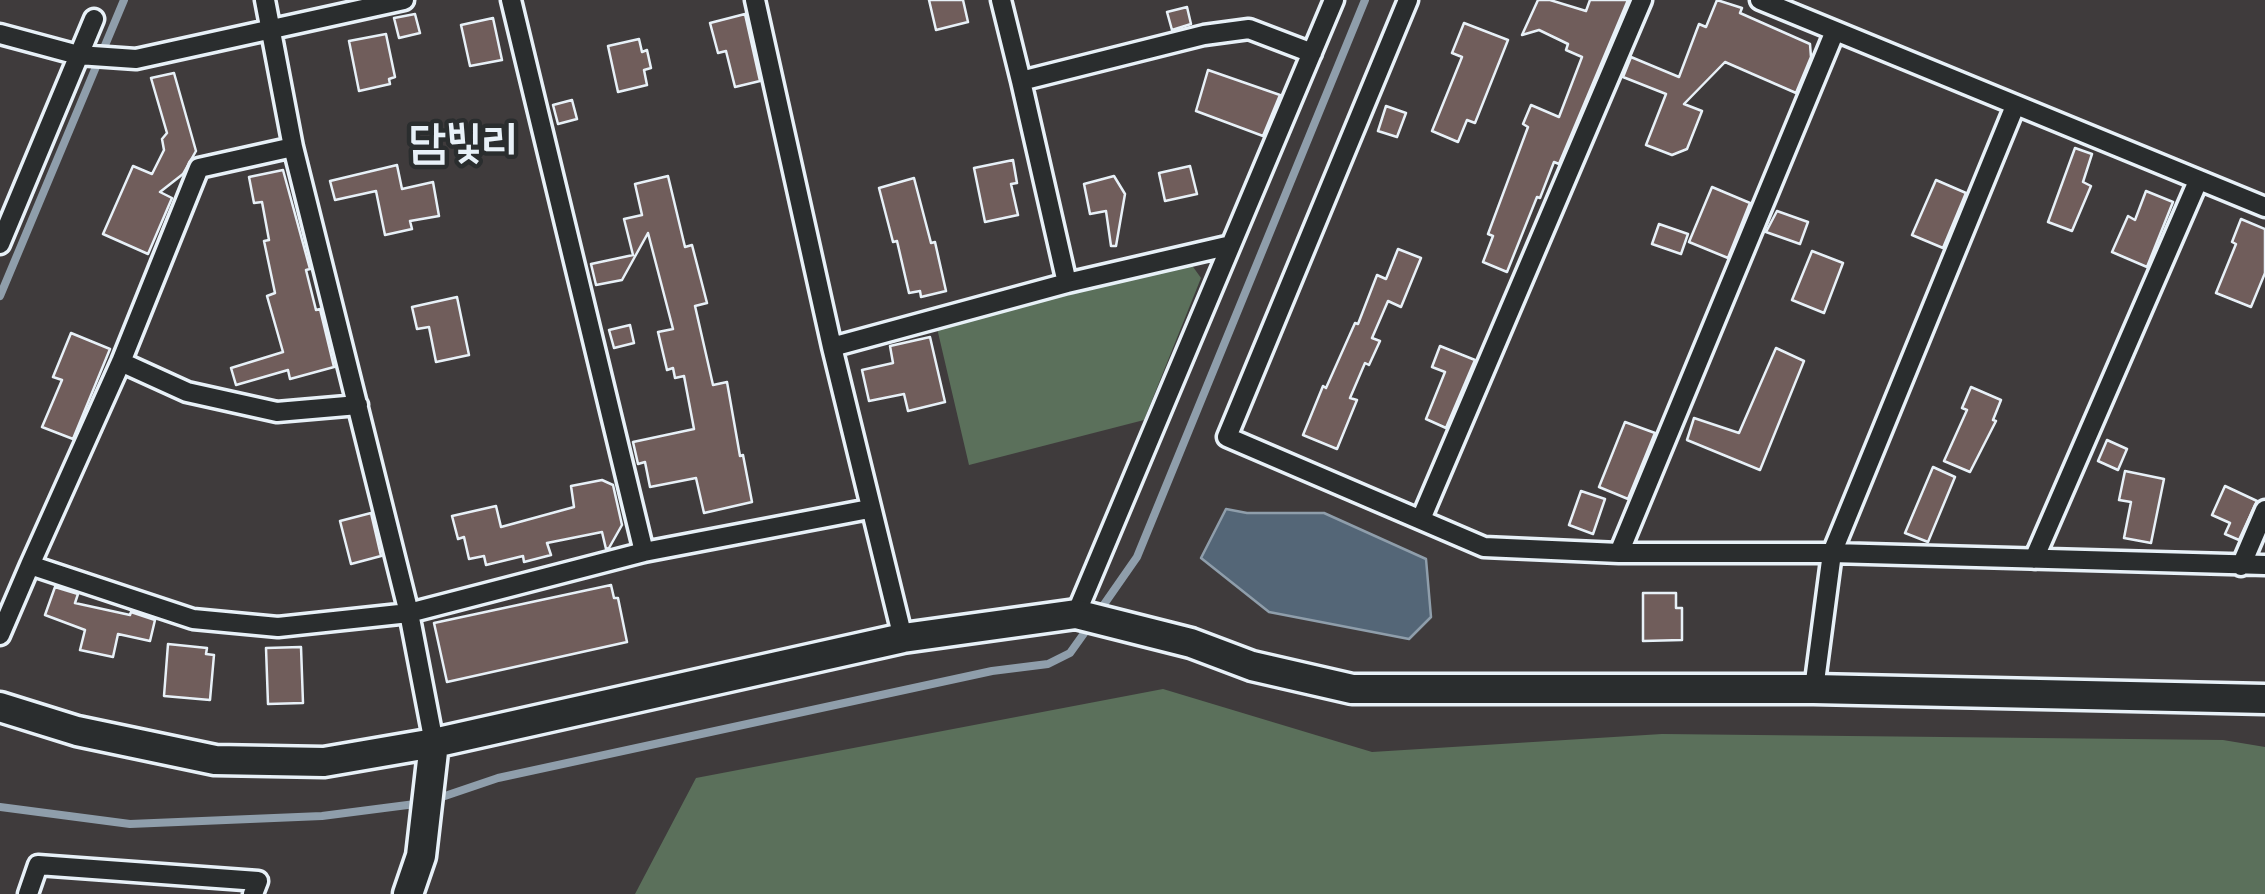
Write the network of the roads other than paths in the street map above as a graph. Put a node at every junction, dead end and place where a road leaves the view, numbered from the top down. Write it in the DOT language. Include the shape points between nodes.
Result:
graph roads {
  1 [pos="265,0"];
  2 [pos="404,0"];
  3 [pos="511,0"];
  4 [pos="755,0"];
  5 [pos="1001,0"];
  6 [pos="1334,0"];
  7 [pos="1408,0"];
  8 [pos="1642,0"];
  9 [pos="1760,0"];
  10 [pos="94,19"];
  11 [pos="269,30"];
  12 [pos="1835,31"];
  13 [pos="0,34"];
  14 [pos="1312,53"];
  15 [pos="78,55"];
  16 [pos="1020,80"];
  17 [pos="2015,106"];
  18 [pos="294,147"];
  19 [pos="2198,181"];
  20 [pos="2265,207"];
  21 [pos="0,244"];
  22 [pos="1231,245"];
  23 [pos="1067,283"];
  24 [pos="832,346"];
  25 [pos="122,362"];
  26 [pos="358,405"];
  27 [pos="870,509"];
  28 [pos="2265,510"];
  29 [pos="1421,519"];
  30 [pos="644,552"];
  31 [pos="1832,553"];
  32 [pos="1618,554"];
  33 [pos="2034,560"];
  34 [pos="30,565"];
  35 [pos="2265,565"];
  36 [pos="2241,566"];
  37 [pos="409,613"];
  38 [pos="1076,614"];
  39 [pos="0,635"];
  40 [pos="902,638"];
  41 [pos="1814,688"];
  42 [pos="2265,699"];
  43 [pos="0,707"];
  44 [pos="434,754"];
  45 [pos="28,894"];
  46 [pos="254,894"];
  47 [pos="408,894"];
  1 -- 11 [label="street"];
  2 -- 11 [label="street"];
  3 -- 30 [label="street"];
  4 -- 24 [label="street"];
  5 -- 16 [label="street"];
  6 -- 14 [label="street"];
  7 -- 29 [label="street" via="1227,438"];
  8 -- 29 [label="street"];
  9 -- 12 [label="street"];
  10 -- 15 [label="street"];
  11 -- 15 [label="street" via="136,59"];
  11 -- 18 [label="street"];
  12 -- 17 [label="street"];
  12 -- 32 [label="street"];
  13 -- 15 [label="street"];
  14 -- 16 [label="street" via="1250,29"];
  14 -- 22 [label="street"];
  15 -- 21 [label="street"];
  16 -- 23 [label="street"];
  17 -- 19 [label="street"];
  17 -- 31 [label="street"];
  18 -- 25 [label="street" via="198,168"];
  18 -- 26 [label="street"];
  19 -- 20 [label="street"];
  19 -- 33 [label="street"];
  22 -- 23 [label="street"];
  22 -- 38 [label="street"];
  23 -- 24 [label="street"];
  24 -- 27 [label="street"];
  25 -- 26 [label="street" via="187,392 277,412"];
  25 -- 34 [label="street"];
  26 -- 37 [label="street"];
  27 -- 30 [label="street"];
  27 -- 40 [label="street"];
  28 -- 36 [label="street"];
  29 -- 32 [label="street" via="1484,547"];
  30 -- 37 [label="street"];
  31 -- 32 [label="street"];
  31 -- 33 [label="street"];
  31 -- 41 [label="street"];
  33 -- 36 [label="street"];
  34 -- 37 [label="street" via="193,619 278,627"];
  34 -- 39 [label="street"];
  35 -- 36 [label="street"];
  37 -- 44 [label="street"];
  38 -- 40 [label="street"];
  38 -- 41 [label="street" via="1352,689"];
  40 -- 44 [label="street"];
  41 -- 42 [label="street"];
  43 -- 44 [label="street" via="215,760"];
  44 -- 47 [label="street" via="422,856"];
  45 -- 46 [label="street" via="38,865 258,880"];
}
